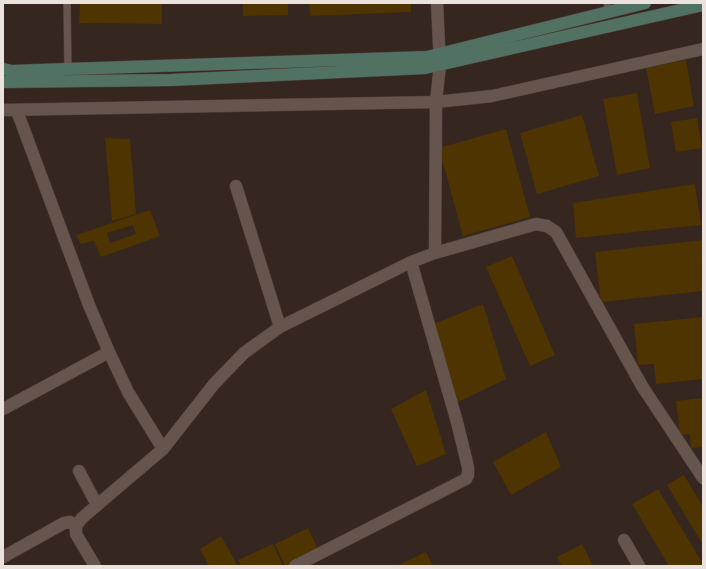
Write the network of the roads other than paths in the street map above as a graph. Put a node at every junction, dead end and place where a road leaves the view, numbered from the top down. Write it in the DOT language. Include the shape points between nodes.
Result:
graph roads {
  1 [pos="67,3"];
  2 [pos="437,3"];
  3 [pos="645,3"];
  4 [pos="703,5"];
  5 [pos="608,7"];
  6 [pos="703,49"];
  7 [pos="439,60"];
  8 [pos="3,69"];
  9 [pos="68,69"];
  10 [pos="3,82"];
  11 [pos="436,102"];
  12 [pos="3,110"];
  13 [pos="17,111"];
  14 [pos="236,186"];
  15 [pos="435,253"];
  16 [pos="411,262"];
  17 [pos="280,327"];
  18 [pos="109,352"];
  19 [pos="3,409"];
  20 [pos="163,449"];
  21 [pos="79,471"];
  22 [pos="703,478"];
  23 [pos="97,506"];
  24 [pos="76,526"];
  25 [pos="624,540"];
  26 [pos="3,557"];
  27 [pos="95,566"];
  28 [pos="295,566"];
  29 [pos="639,566"];
  1 -- 9 [label="lane"];
  2 -- 7 [label="street"];
  3 -- 5 [label="street"];
  4 -- 7 [label="street"];
  5 -- 7 [label="street"];
  6 -- 11 [label="street" via="492,96"];
  7 -- 9 [label="street" via="427,57"];
  7 -- 10 [label="street" via="425,68 179,80"];
  7 -- 11 [label="street"];
  8 -- 9 [label="street"];
  11 -- 13 [label="street"];
  11 -- 15 [label="street"];
  12 -- 13 [label="street"];
  13 -- 18 [label="street"];
  14 -- 17 [label="street"];
  15 -- 16 [label="street"];
  15 -- 22 [label="street" via="536,224 547,226 556,232 642,386"];
  16 -- 17 [label="street"];
  16 -- 28 [label="street" via="457,422 468,475 466,480"];
  17 -- 20 [label="street" via="244,353 214,384"];
  18 -- 19 [label="street"];
  18 -- 20 [label="street" via="128,392"];
  20 -- 23 [label="street"];
  21 -- 23 [label="street"];
  23 -- 24 [label="street"];
  24 -- 26 [label="street" via="70,522 64,524"];
  24 -- 27 [label="street" via="76,534"];
  25 -- 29 [label="street"];
}
